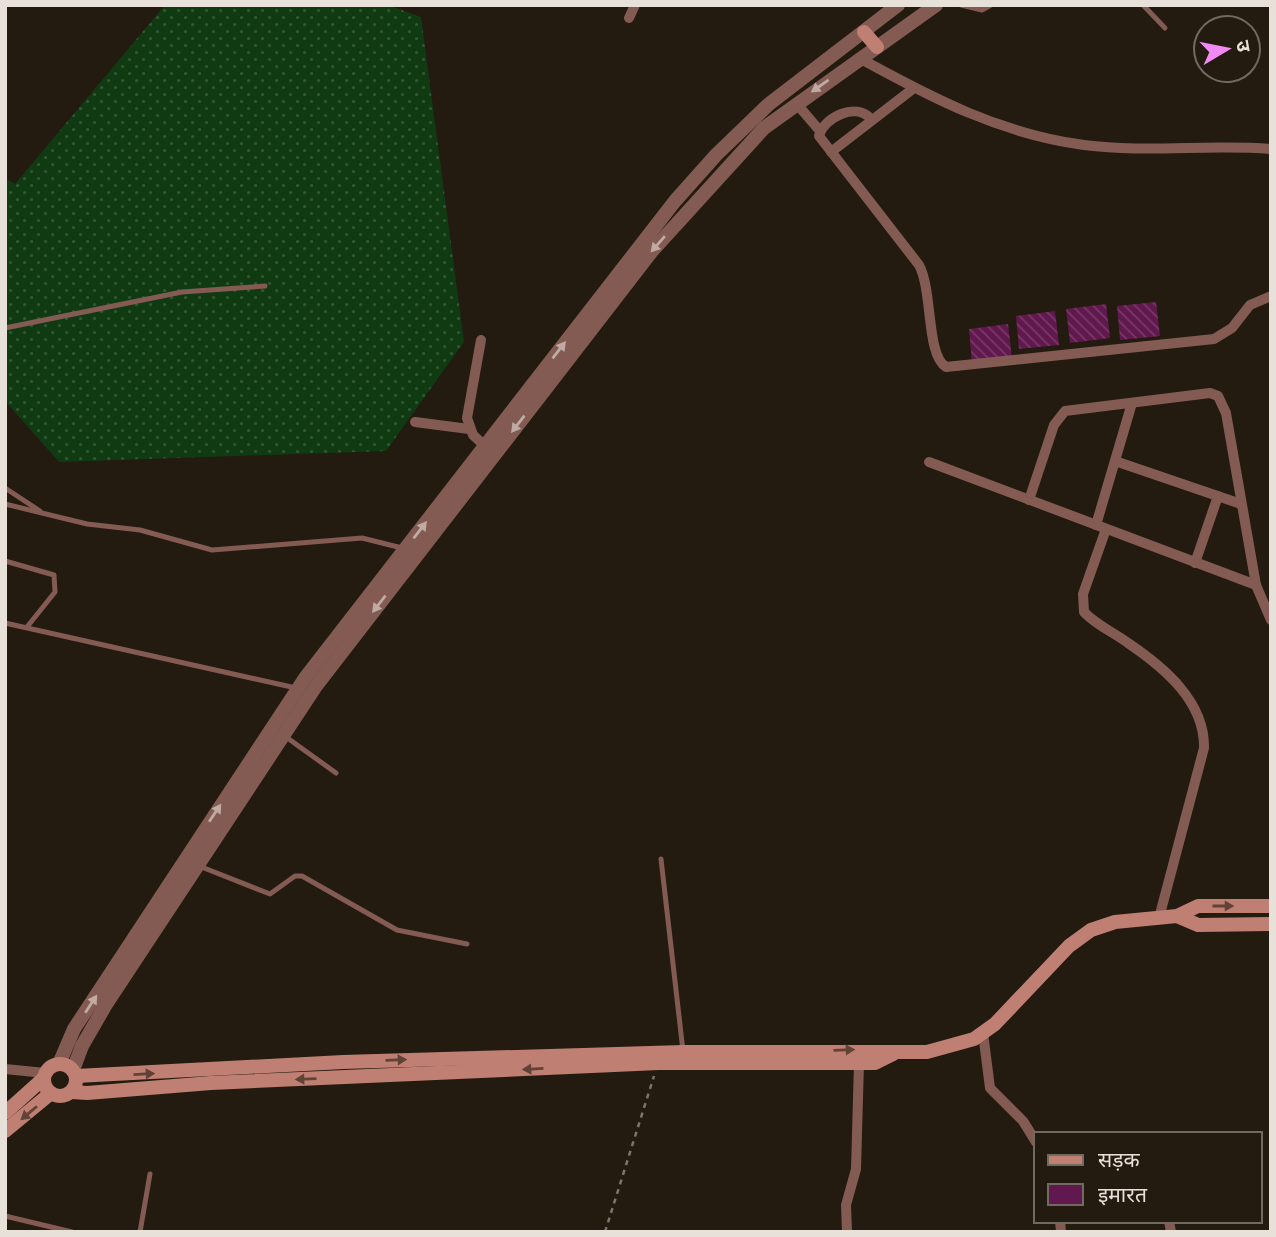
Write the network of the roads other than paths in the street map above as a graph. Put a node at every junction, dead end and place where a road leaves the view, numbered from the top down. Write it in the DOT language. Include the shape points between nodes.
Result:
graph roads {
  1 [pos="635,5"];
  2 [pos="898,5"];
  3 [pos="936,5"];
  4 [pos="961,5"];
  5 [pos="991,5"];
  6 [pos="1143,5"];
  7 [pos="629,18"];
  8 [pos="1165,28"];
  9 [pos="864,32"];
  10 [pos="877,47"];
  11 [pos="860,59"];
  12 [pos="914,88"];
  13 [pos="796,103"];
  14 [pos="871,120"];
  15 [pos="820,131"];
  16 [pos="1271,149"];
  17 [pos="831,152"];
  18 [pos="265,286"];
  19 [pos="1271,296"];
  20 [pos="5,328"];
  21 [pos="481,340"];
  22 [pos="1132,402"];
  23 [pos="415,422"];
  24 [pos="469,429"];
  25 [pos="485,446"];
  26 [pos="1115,461"];
  27 [pos="929,462"];
  28 [pos="5,488"];
  29 [pos="1218,496"];
  30 [pos="1029,500"];
  31 [pos="5,503"];
  32 [pos="1241,504"];
  33 [pos="42,513"];
  34 [pos="1101,527"];
  35 [pos="405,549"];
  36 [pos="5,561"];
  37 [pos="1195,563"];
  38 [pos="1256,585"];
  39 [pos="1271,620"];
  40 [pos="5,623"];
  41 [pos="27,627"];
  42 [pos="298,688"];
  43 [pos="278,730"];
  44 [pos="336,773"];
  45 [pos="661,859"];
  46 [pos="196,865"];
  47 [pos="1271,906"];
  48 [pos="1177,916"];
  49 [pos="1159,918"];
  50 [pos="1271,924"];
  51 [pos="467,944"];
  52 [pos="983,1033"];
  53 [pos="683,1052"];
  54 [pos="893,1054"];
  55 [pos="59,1063"];
  56 [pos="859,1063"];
  57 [pos="5,1069"];
  58 [pos="75,1073"];
  59 [pos="45,1075"];
  60 [pos="72,1092"];
  61 [pos="51,1093"];
  62 [pos="5,1113"];
  63 [pos="5,1131"];
  64 [pos="1034,1139"];
  65 [pos="150,1174"];
  66 [pos="5,1216"];
  67 [pos="72,1232"];
  68 [pos="140,1232"];
  69 [pos="847,1232"];
  1 -- 7 [label="street"];
  2 -- 9 [label="street"];
  3 -- 10 [label="street"];
  4 -- 5 [label="lane" via="982,10"];
  6 -- 8 [label="lane"];
  9 -- 10 [label="main road"];
  25 -- 9 [label="street, one-way" via="675,201 716,155 769,104"];
  10 -- 11 [label="street"];
  11 -- 12 [label="street"];
  11 -- 13 [label="street, one-way"];
  12 -- 14 [label="street"];
  12 -- 16 [label="street" via="969,115 1029,135 1084,145"];
  13 -- 15 [label="street"];
  13 -- 43 [label="street, one-way" via="744,149 652,251"];
  14 -- 15 [label="street" via="853,109"];
  14 -- 17 [label="street"];
  15 -- 17 [label="street" via="821,141"];
  17 -- 19 [label="street" via="919,265 928,287 934,349 946,367 1214,340 1232,328 1250,304"];
  18 -- 20 [label="lane" via="182,292"];
  21 -- 24 [label="street" via="468,409"];
  22 -- 26 [label="street"];
  22 -- 30 [label="street" via="1059,415"];
  22 -- 32 [label="street" via="1210,393 1219,396"];
  23 -- 24 [label="street"];
  24 -- 25 [label="street"];
  35 -- 25 [label="street, one-way"];
  26 -- 29 [label="street"];
  26 -- 34 [label="street"];
  27 -- 30 [label="street"];
  28 -- 33 [label="lane"];
  29 -- 32 [label="street"];
  29 -- 37 [label="street"];
  30 -- 34 [label="street"];
  31 -- 33 [label="lane"];
  32 -- 38 [label="street"];
  33 -- 35 [label="lane" via="139,530 212,550 362,538"];
  34 -- 37 [label="street"];
  34 -- 49 [label="street" via="1083,594 1084,612 1156,665 1191,700 1204,730 1204,748"];
  35 -- 42 [label="street"];
  36 -- 41 [label="lane" via="54,575 55,592"];
  37 -- 38 [label="street"];
  38 -- 39 [label="street"];
  40 -- 41 [label="lane"];
  41 -- 42 [label="lane"];
  42 -- 43 [label="street"];
  43 -- 44 [label="lane"];
  43 -- 46 [label="street"];
  55 -- 43 [label="street, one-way" via="75,1029"];
  45 -- 53 [label="lane"];
  46 -- 51 [label="lane" via="270,894 302,876 397,930"];
  46 -- 58 [label="street" via="105,1006 82,1046"];
  48 -- 47 [label="main road, one-way" via="1198,906"];
  48 -- 49 [label="main road"];
  48 -- 50 [label="main road" via="1198,925"];
  49 -- 52 [label="main road" via="1115,922 1080,936 1013,1009"];
  52 -- 54 [label="main road" via="948,1048"];
  52 -- 64 [label="street" via="990,1087"];
  53 -- 54 [label="main road, one-way" via="877,1049"];
  58 -- 53 [label="main road, one-way"];
  54 -- 56 [label="main road" via="875,1063"];
  55 -- 58 [label="main road"];
  55 -- 59 [label="main road"];
  56 -- 60 [label="main road, one-way" via="659,1063"];
  56 -- 69 [label="street" via="856,1169 846,1205"];
  57 -- 59 [label="street"];
  58 -- 60 [label="main road"];
  59 -- 61 [label="main road"];
  59 -- 62 [label="main road"];
  60 -- 61 [label="main road"];
  61 -- 63 [label="main road, one-way"];
  65 -- 68 [label="lane"];
  66 -- 67 [label="lane"];
}
